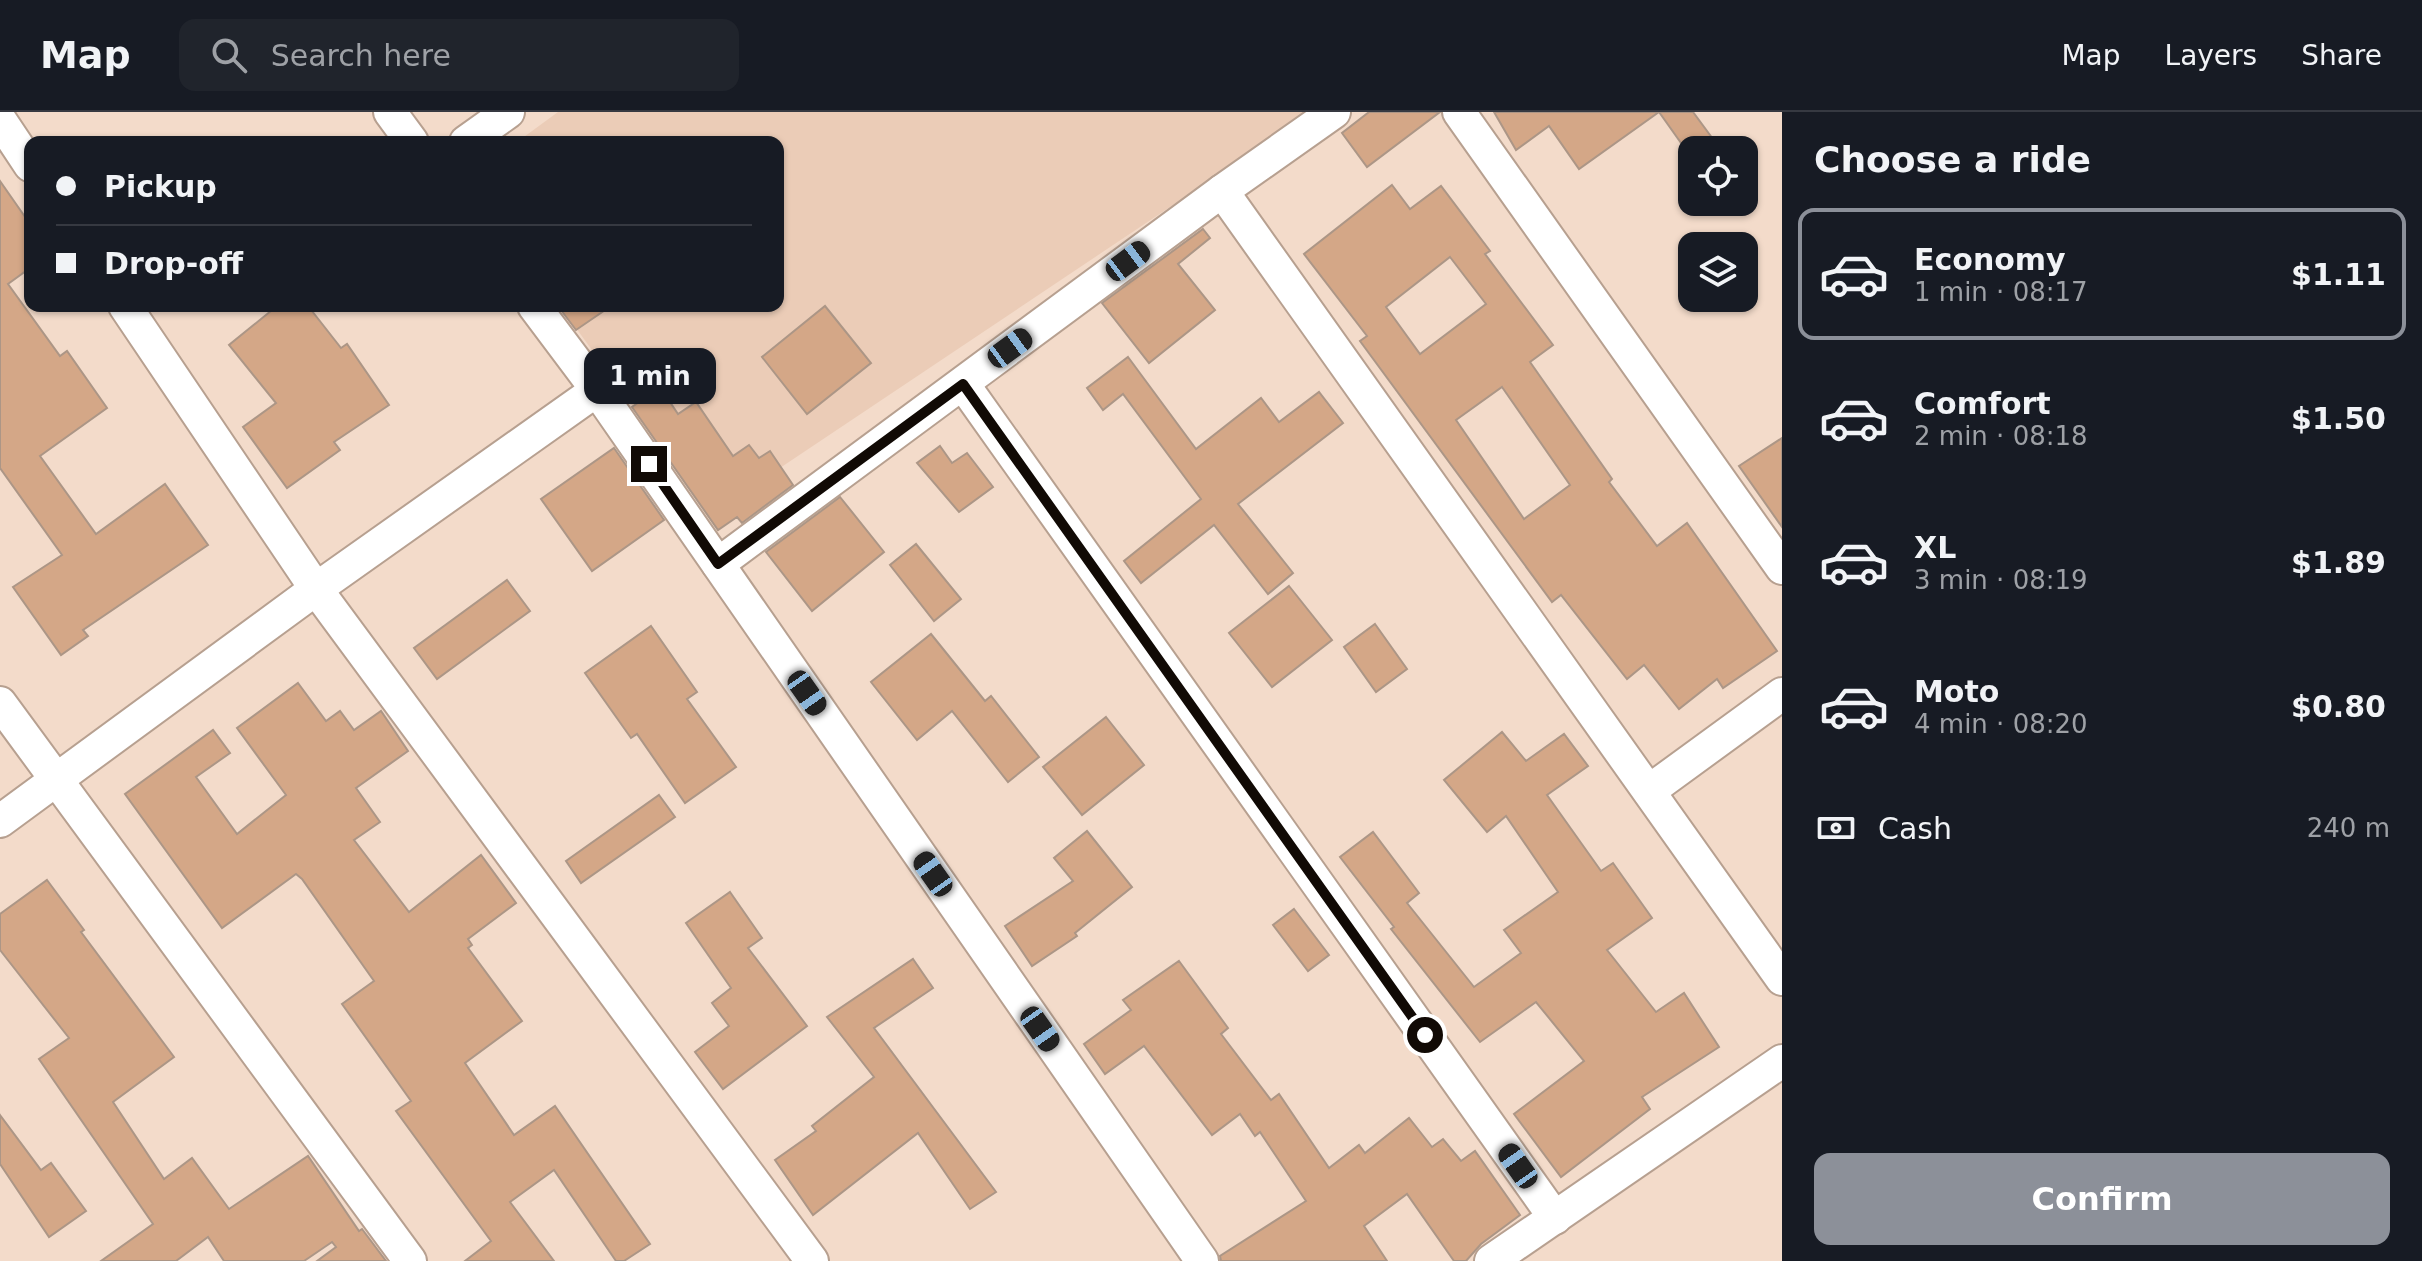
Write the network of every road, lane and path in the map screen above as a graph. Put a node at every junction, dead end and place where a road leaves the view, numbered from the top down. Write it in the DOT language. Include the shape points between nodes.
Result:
graph roads {
  1 [pos="390,112"];
  2 [pos="508,112"];
  3 [pos="1334,112"];
  4 [pos="1459,112"];
  5 [pos="0,120"];
  6 [pos="408,136"];
  7 [pos="474,136"];
  8 [pos="24,156"];
  9 [pos="1222,191"];
  10 [pos="129,312"];
  11 [pos="538,312"];
  12 [pos="963,384"];
  13 [pos="597,390"];
  14 [pos="718,564"];
  15 [pos="1782,568"];
  16 [pos="316,589"];
  17 [pos="1782,694"];
  18 [pos="0,703"];
  19 [pos="56,778"];
  20 [pos="1649,791"];
  21 [pos="0,821"];
  22 [pos="1782,979"];
  23 [pos="1782,1061"];
  24 [pos="1555,1218"];
  25 [pos="410,1261"];
  26 [pos="812,1261"];
  27 [pos="1202,1261"];
  28 [pos="1491,1261"];
  1 -- 6 [label="street"];
  2 -- 7 [label="street"];
  3 -- 9 [label="street"];
  4 -- 15 [label="street"];
  5 -- 8 [label="street"];
  9 -- 12 [label="street"];
  9 -- 20 [label="street"];
  10 -- 16 [label="street"];
  11 -- 13 [label="street"];
  12 -- 14 [label="street"];
  12 -- 24 [label="street"];
  13 -- 14 [label="street"];
  13 -- 16 [label="street"];
  14 -- 27 [label="street"];
  16 -- 19 [label="street"];
  16 -- 26 [label="street"];
  17 -- 20 [label="street"];
  18 -- 19 [label="street"];
  19 -- 21 [label="street"];
  19 -- 25 [label="street"];
  20 -- 22 [label="street"];
  23 -- 24 [label="street"];
  24 -- 28 [label="street"];
}
